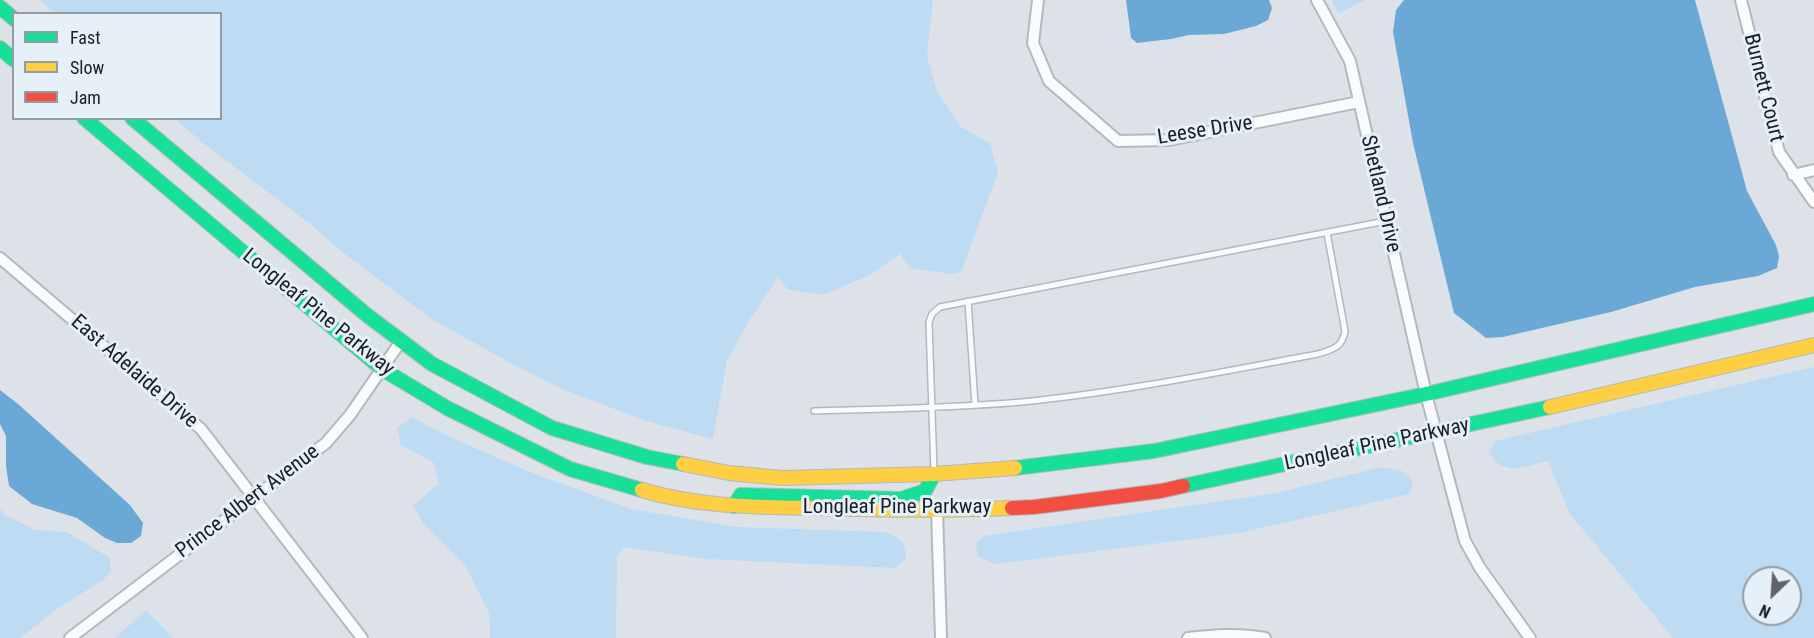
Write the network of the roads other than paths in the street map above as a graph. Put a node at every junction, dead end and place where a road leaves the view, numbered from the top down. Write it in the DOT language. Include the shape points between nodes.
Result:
graph roads {
  1 [pos="1038,0"];
  2 [pos="1317,0"];
  3 [pos="1741,0"];
  4 [pos="0,7"];
  5 [pos="12,17"];
  6 [pos="0,48"];
  7 [pos="12,58"];
  8 [pos="1359,102"];
  9 [pos="86,120"];
  10 [pos="134,120"];
  11 [pos="1814,170"];
  12 [pos="1793,175"];
  13 [pos="1814,202"];
  14 [pos="1386,221"];
  15 [pos="1327,233"];
  16 [pos="0,258"];
  17 [pos="968,302"];
  18 [pos="1814,303"];
  19 [pos="401,341"];
  20 [pos="1814,345"];
  21 [pos="382,369"];
  22 [pos="1426,394"];
  23 [pos="975,405"];
  24 [pos="933,409"];
  25 [pos="814,411"];
  26 [pos="1436,432"];
  27 [pos="934,474"];
  28 [pos="254,498"];
  29 [pos="734,507"];
  30 [pos="937,511"];
  31 [pos="70,638"];
  32 [pos="362,638"];
  33 [pos="941,638"];
  34 [pos="1188,638"];
  35 [pos="1265,638"];
  36 [pos="1530,638"];
  1 -- 8 [label="street, Leese Drive" via="1033,43 1049,81 1118,141 1168,140"];
  2 -- 8 [label="street, Shetland Drive" via="1350,61"];
  3 -- 12 [label="street, Burnett Court" via="1779,152"];
  4 -- 5 [label="main road"];
  6 -- 7 [label="main road"];
  8 -- 14 [label="street, Shetland Drive"];
  9 -- 21 [label="main road, Longleaf Pine Parkway"];
  10 -- 19 [label="main road, Longleaf Pine Parkway"];
  11 -- 12 [label="street"];
  12 -- 13 [label="street, Burnett Court"];
  14 -- 15 [label="lane"];
  14 -- 22 [label="street, Shetland Drive"];
  15 -- 17 [label="lane"];
  15 -- 23 [label="lane" via="1345,332 1338,348 1151,384"];
  16 -- 28 [label="street, East Adelaide Drive" via="201,429"];
  17 -- 23 [label="lane"];
  17 -- 24 [label="lane" via="940,307 929,322"];
  18 -- 22 [label="main road, Longleaf Pine Parkway"];
  19 -- 21 [label="street, Prince Albert Avenue"];
  19 -- 27 [label="main road, Longleaf Pine Parkway" via="432,364 552,428 647,457 729,473 782,478"];
  20 -- 26 [label="main road, Longleaf Pine Parkway"];
  21 -- 28 [label="street, Prince Albert Avenue" via="326,443"];
  21 -- 29 [label="main road, Longleaf Pine Parkway" via="447,408 570,469 651,492"];
  22 -- 26 [label="street, Shetland Drive"];
  22 -- 27 [label="main road, Longleaf Pine Parkway" via="1154,451 1030,467"];
  23 -- 24 [label="lane"];
  24 -- 25 [label="lane"];
  24 -- 27 [label="lane"];
  26 -- 30 [label="main road, Longleaf Pine Parkway" via="1161,491 1034,507"];
  26 -- 36 [label="street, Shetland Drive" via="1465,541"];
  27 -- 29 [label="main road" via="925,491 901,499 741,495"];
  28 -- 31 [label="street, Prince Albert Avenue"];
  28 -- 32 [label="street, East Adelaide Drive"];
  29 -- 30 [label="main road, Longleaf Pine Parkway"];
  30 -- 33 [label="street"];
  34 -- 35 [label="street" via="1245,634"];
}
